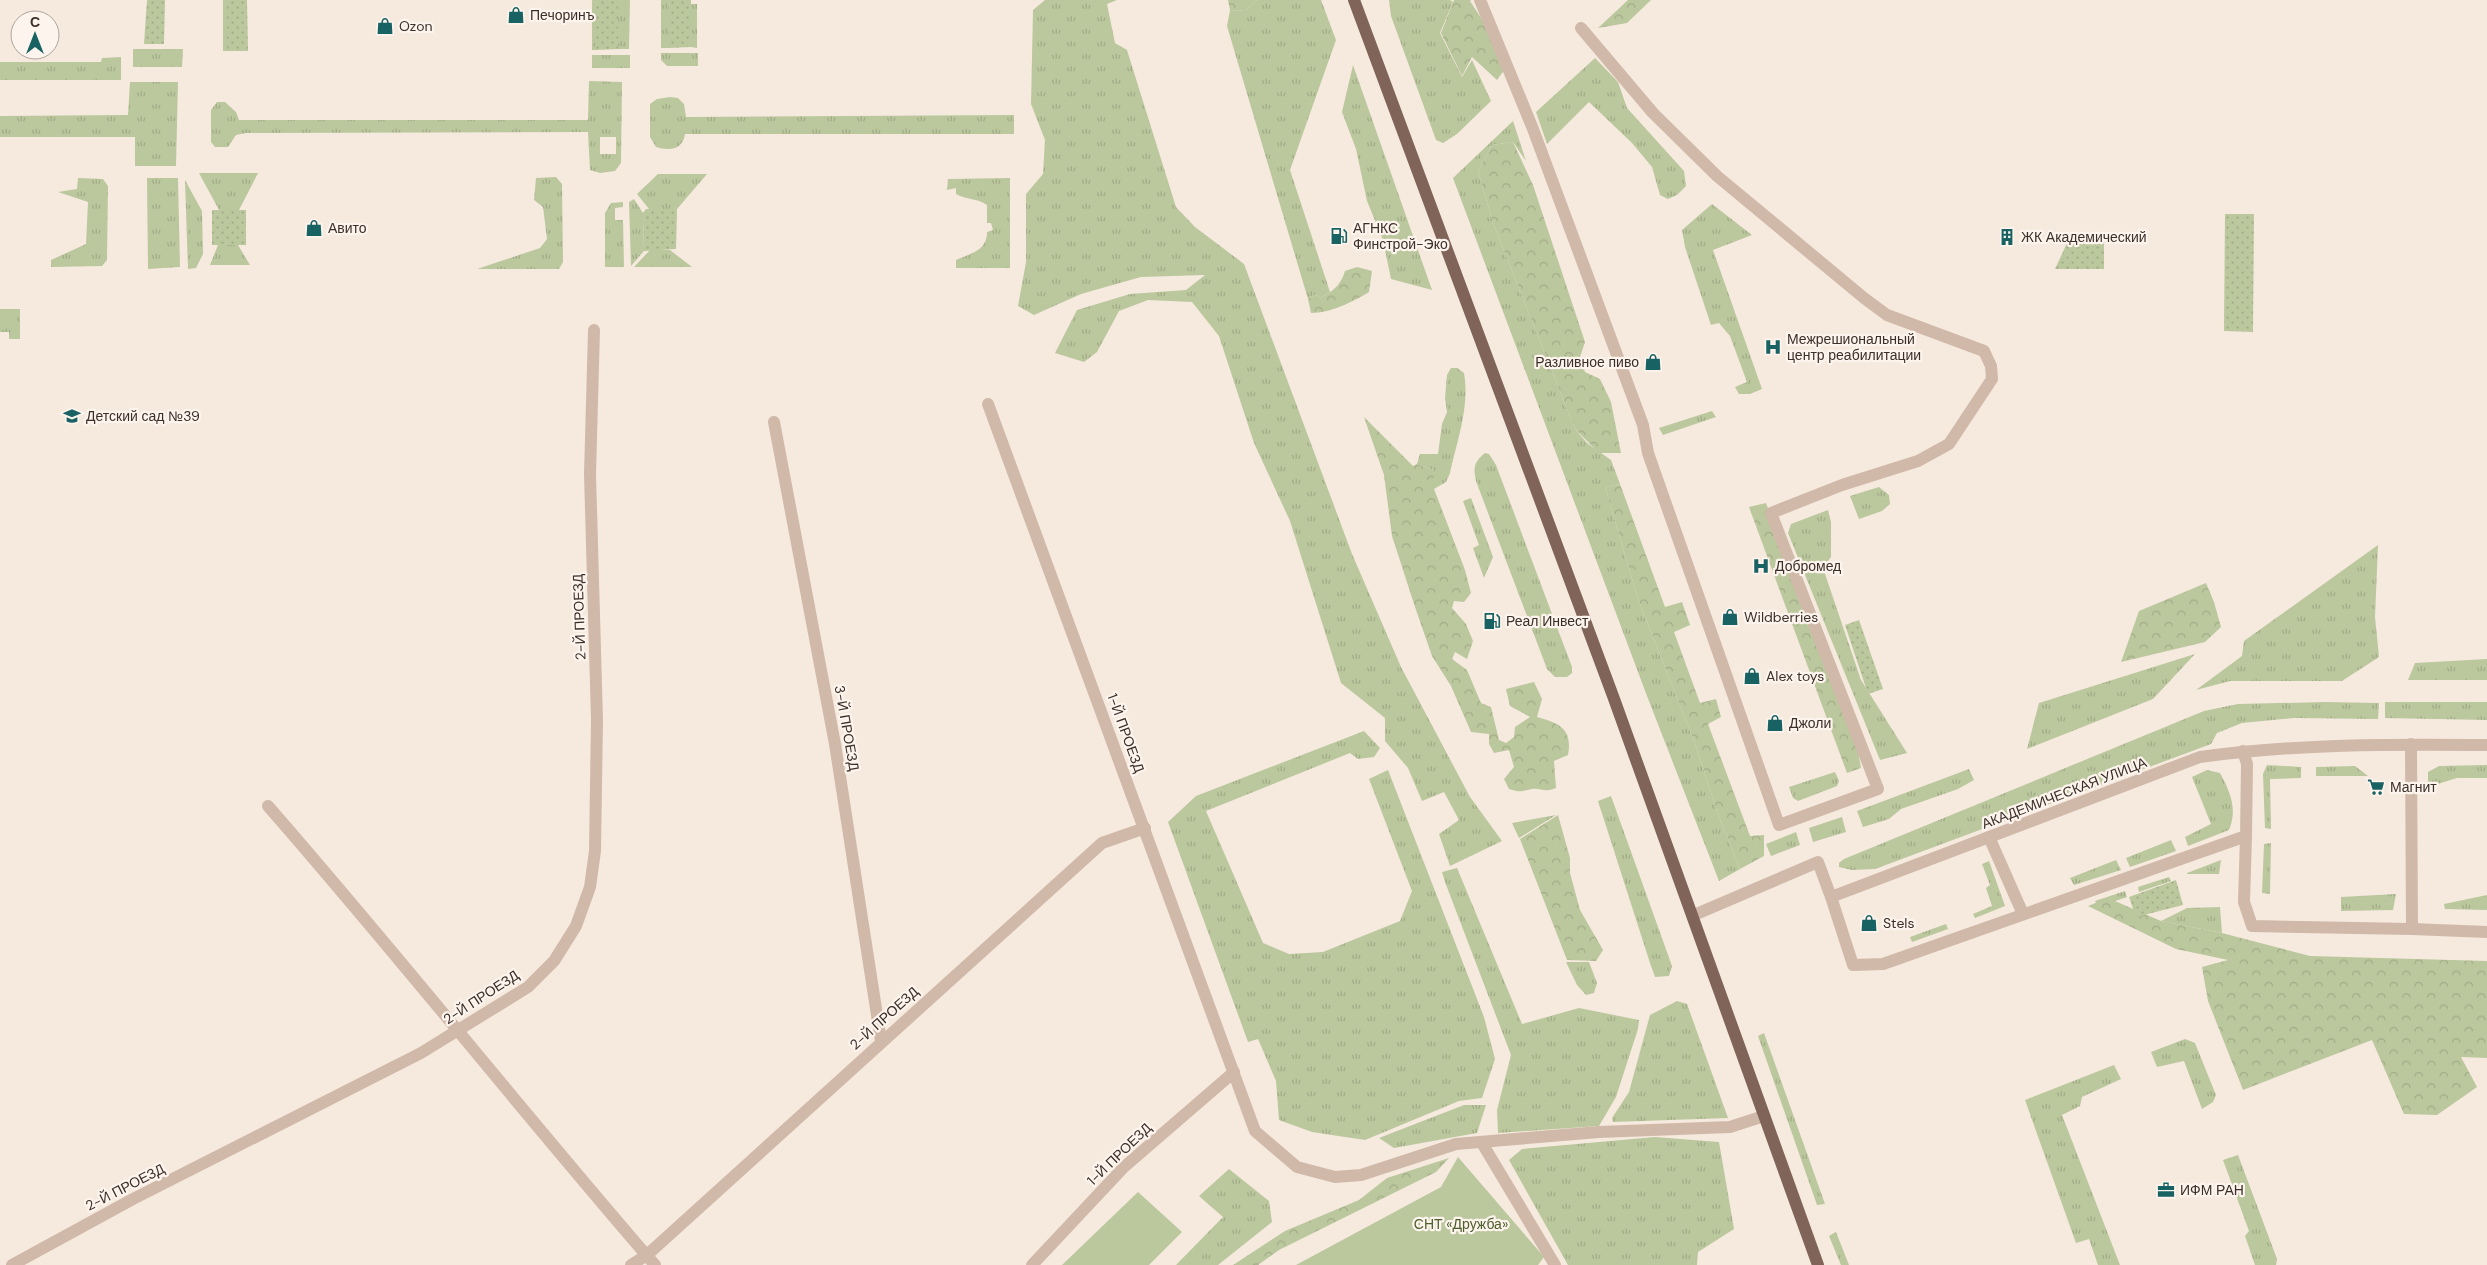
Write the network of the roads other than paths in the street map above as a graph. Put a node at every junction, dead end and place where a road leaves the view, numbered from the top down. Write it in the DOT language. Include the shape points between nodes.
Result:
graph roads {
  1 [pos="1354,0"];
  2 [pos="1480,0"];
  3 [pos="1581,28"];
  4 [pos="594,330"];
  5 [pos="988,404"];
  6 [pos="774,422"];
  7 [pos="2411,744"];
  8 [pos="2487,744"];
  9 [pos="2243,751"];
  10 [pos="268,806"];
  11 [pos="1145,828"];
  12 [pos="2246,836"];
  13 [pos="1989,837"];
  14 [pos="1832,897"];
  15 [pos="2023,914"];
  16 [pos="1694,916"];
  17 [pos="2412,929"];
  18 [pos="2487,932"];
  19 [pos="457,1031"];
  20 [pos="881,1041"];
  21 [pos="1234,1072"];
  22 [pos="1764,1116"];
  23 [pos="1482,1143"];
  24 [pos="651,1260"];
  25 [pos="12,1265"];
  26 [pos="630,1265"];
  27 [pos="1032,1265"];
  28 [pos="1555,1265"];
  29 [pos="1818,1265"];
  1 -- 16 [label="main road"];
  2 -- 3 [label="street" via="1533,129 1643,425 1648,453 1779,824 1878,789 1771,513 1842,485 1918,461 1949,444 1992,379 1991,366 1984,351 1887,315 1864,298 1717,176 1653,113"];
  4 -- 19 [label="street, 2-Й ПРОЕЗД" via="590,474 597,720 595,851 590,887 576,926 554,962 528,987"];
  5 -- 11 [label="street, 1-Й ПРОЕЗД"];
  6 -- 20 [label="street, 3-Й ПРОЕЗД" via="835,744"];
  7 -- 8 [label="street, АКАДЕМИЧЕСКАЯ УЛИЦА"];
  7 -- 9 [label="street, АКАДЕМИЧЕСКАЯ УЛИЦА"];
  7 -- 17 [label="street"];
  9 -- 12 [label="street" via="2246,764"];
  9 -- 13 [label="street, АКАДЕМИЧЕСКАЯ УЛИЦА" via="2200,757"];
  10 -- 19 [label="street"];
  11 -- 20 [label="street, 2-Й ПРОЕЗД" via="1102,843"];
  11 -- 21 [label="street, 1-Й ПРОЕЗД"];
  12 -- 15 [label="street"];
  12 -- 17 [label="street" via="2244,902 2252,926"];
  13 -- 14 [label="street, АКАДЕМИЧЕСКАЯ УЛИЦА"];
  13 -- 15 [label="street"];
  14 -- 15 [label="street" via="1853,965 1883,964"];
  14 -- 16 [label="street" via="1818,862"];
  16 -- 22 [label="main road"];
  17 -- 18 [label="street"];
  19 -- 24 [label="street"];
  19 -- 25 [label="street, 2-Й ПРОЕЗД" via="421,1053 133,1199"];
  20 -- 24 [label="street, 2-Й ПРОЕЗД"];
  21 -- 23 [label="street, 1-Й ПРОЕЗД" via="1256,1131 1297,1166 1335,1177 1361,1176 1456,1144"];
  21 -- 27 [label="street, 1-Й ПРОЕЗД" via="1124,1167"];
  22 -- 23 [label="street" via="1730,1127 1599,1132"];
  22 -- 29 [label="main road"];
  23 -- 28 [label="street"];
  24 -- 26 [label="street, 2-Й ПРОЕЗД"];
}
